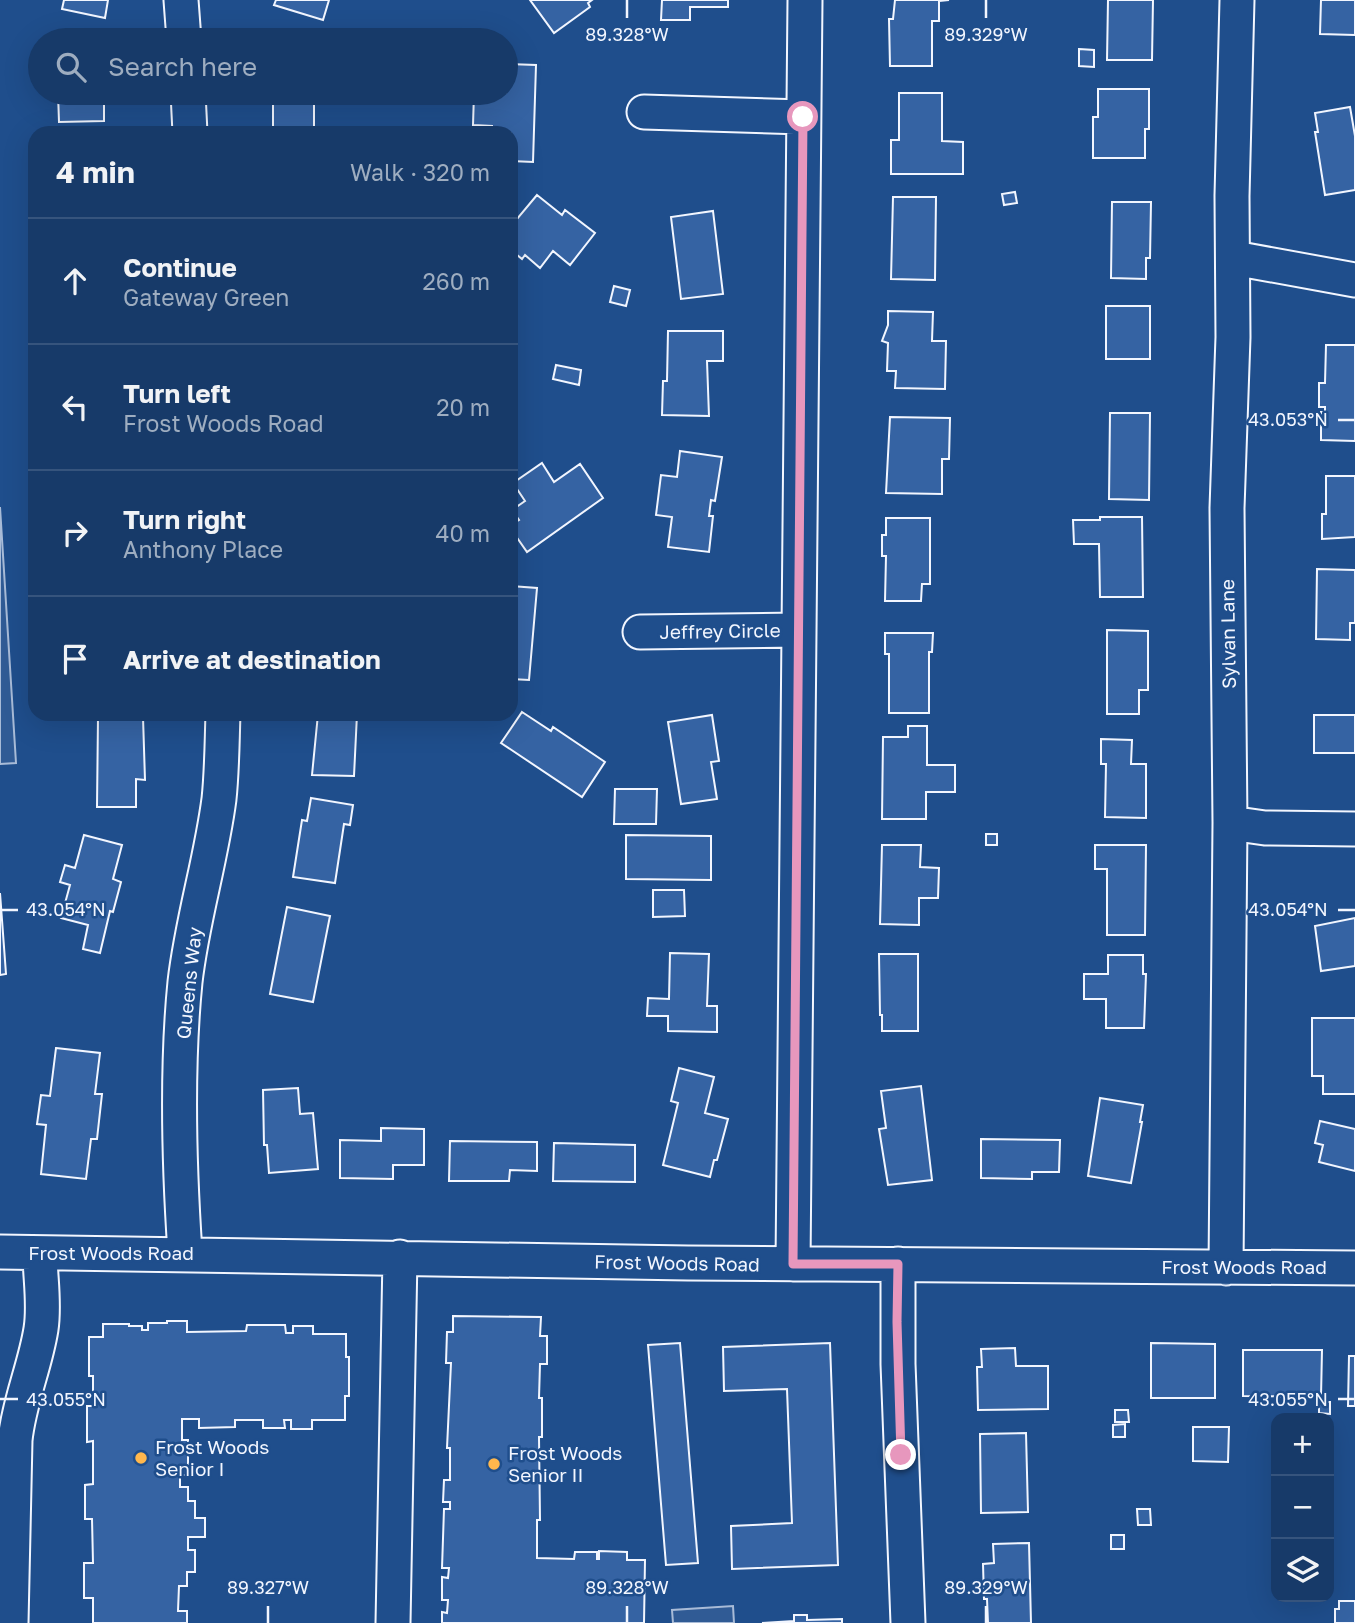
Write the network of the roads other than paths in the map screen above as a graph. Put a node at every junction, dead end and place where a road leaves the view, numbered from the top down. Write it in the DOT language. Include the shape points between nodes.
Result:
graph roads {
  1 [pos="181,0"];
  2 [pos="804,0"];
  3 [pos="1237,0"];
  4 [pos="183,28"];
  5 [pos="189,105"];
  6 [pos="644,112"];
  7 [pos="803,117"];
  8 [pos="190,126"];
  9 [pos="1234,258"];
  10 [pos="1355,280"];
  11 [pos="799,631"];
  12 [pos="640,632"];
  13 [pos="223,721"];
  14 [pos="1230,823"];
  15 [pos="1355,829"];
  16 [pos="0,1252"];
  17 [pos="40,1252"];
  18 [pos="185,1254"];
  19 [pos="400,1257"];
  20 [pos="793,1264"];
  21 [pos="898,1264"];
  22 [pos="1226,1268"];
  23 [pos="1355,1268"];
  24 [pos="11,1623"];
  25 [pos="393,1623"];
  26 [pos="908,1623"];
  1 -- 4 [label="street"];
  2 -- 7 [label="street"];
  3 -- 9 [label="street, Sylvan Lane"];
  5 -- 8 [label="street"];
  6 -- 7 [label="street"];
  7 -- 11 [label="street"];
  9 -- 10 [label="street"];
  9 -- 14 [label="street, Sylvan Lane" via="1227,508"];
  11 -- 12 [label="street, Jeffrey Circle"];
  11 -- 20 [label="street"];
  13 -- 18 [label="street, Queens Way" via="219,800 185,984 180,1173"];
  14 -- 15 [label="street"];
  14 -- 22 [label="street, Sylvan Lane"];
  16 -- 17 [label="street, Frost Woods Road"];
  17 -- 18 [label="street, Frost Woods Road"];
  17 -- 24 [label="street" via="42,1325 15,1440"];
  18 -- 19 [label="street, Frost Woods Road"];
  19 -- 20 [label="street, Frost Woods Road"];
  19 -- 25 [label="street"];
  20 -- 21 [label="street, Frost Woods Road"];
  21 -- 22 [label="street, Frost Woods Road"];
  21 -- 26 [label="street"];
  22 -- 23 [label="street, Frost Woods Road"];
}
